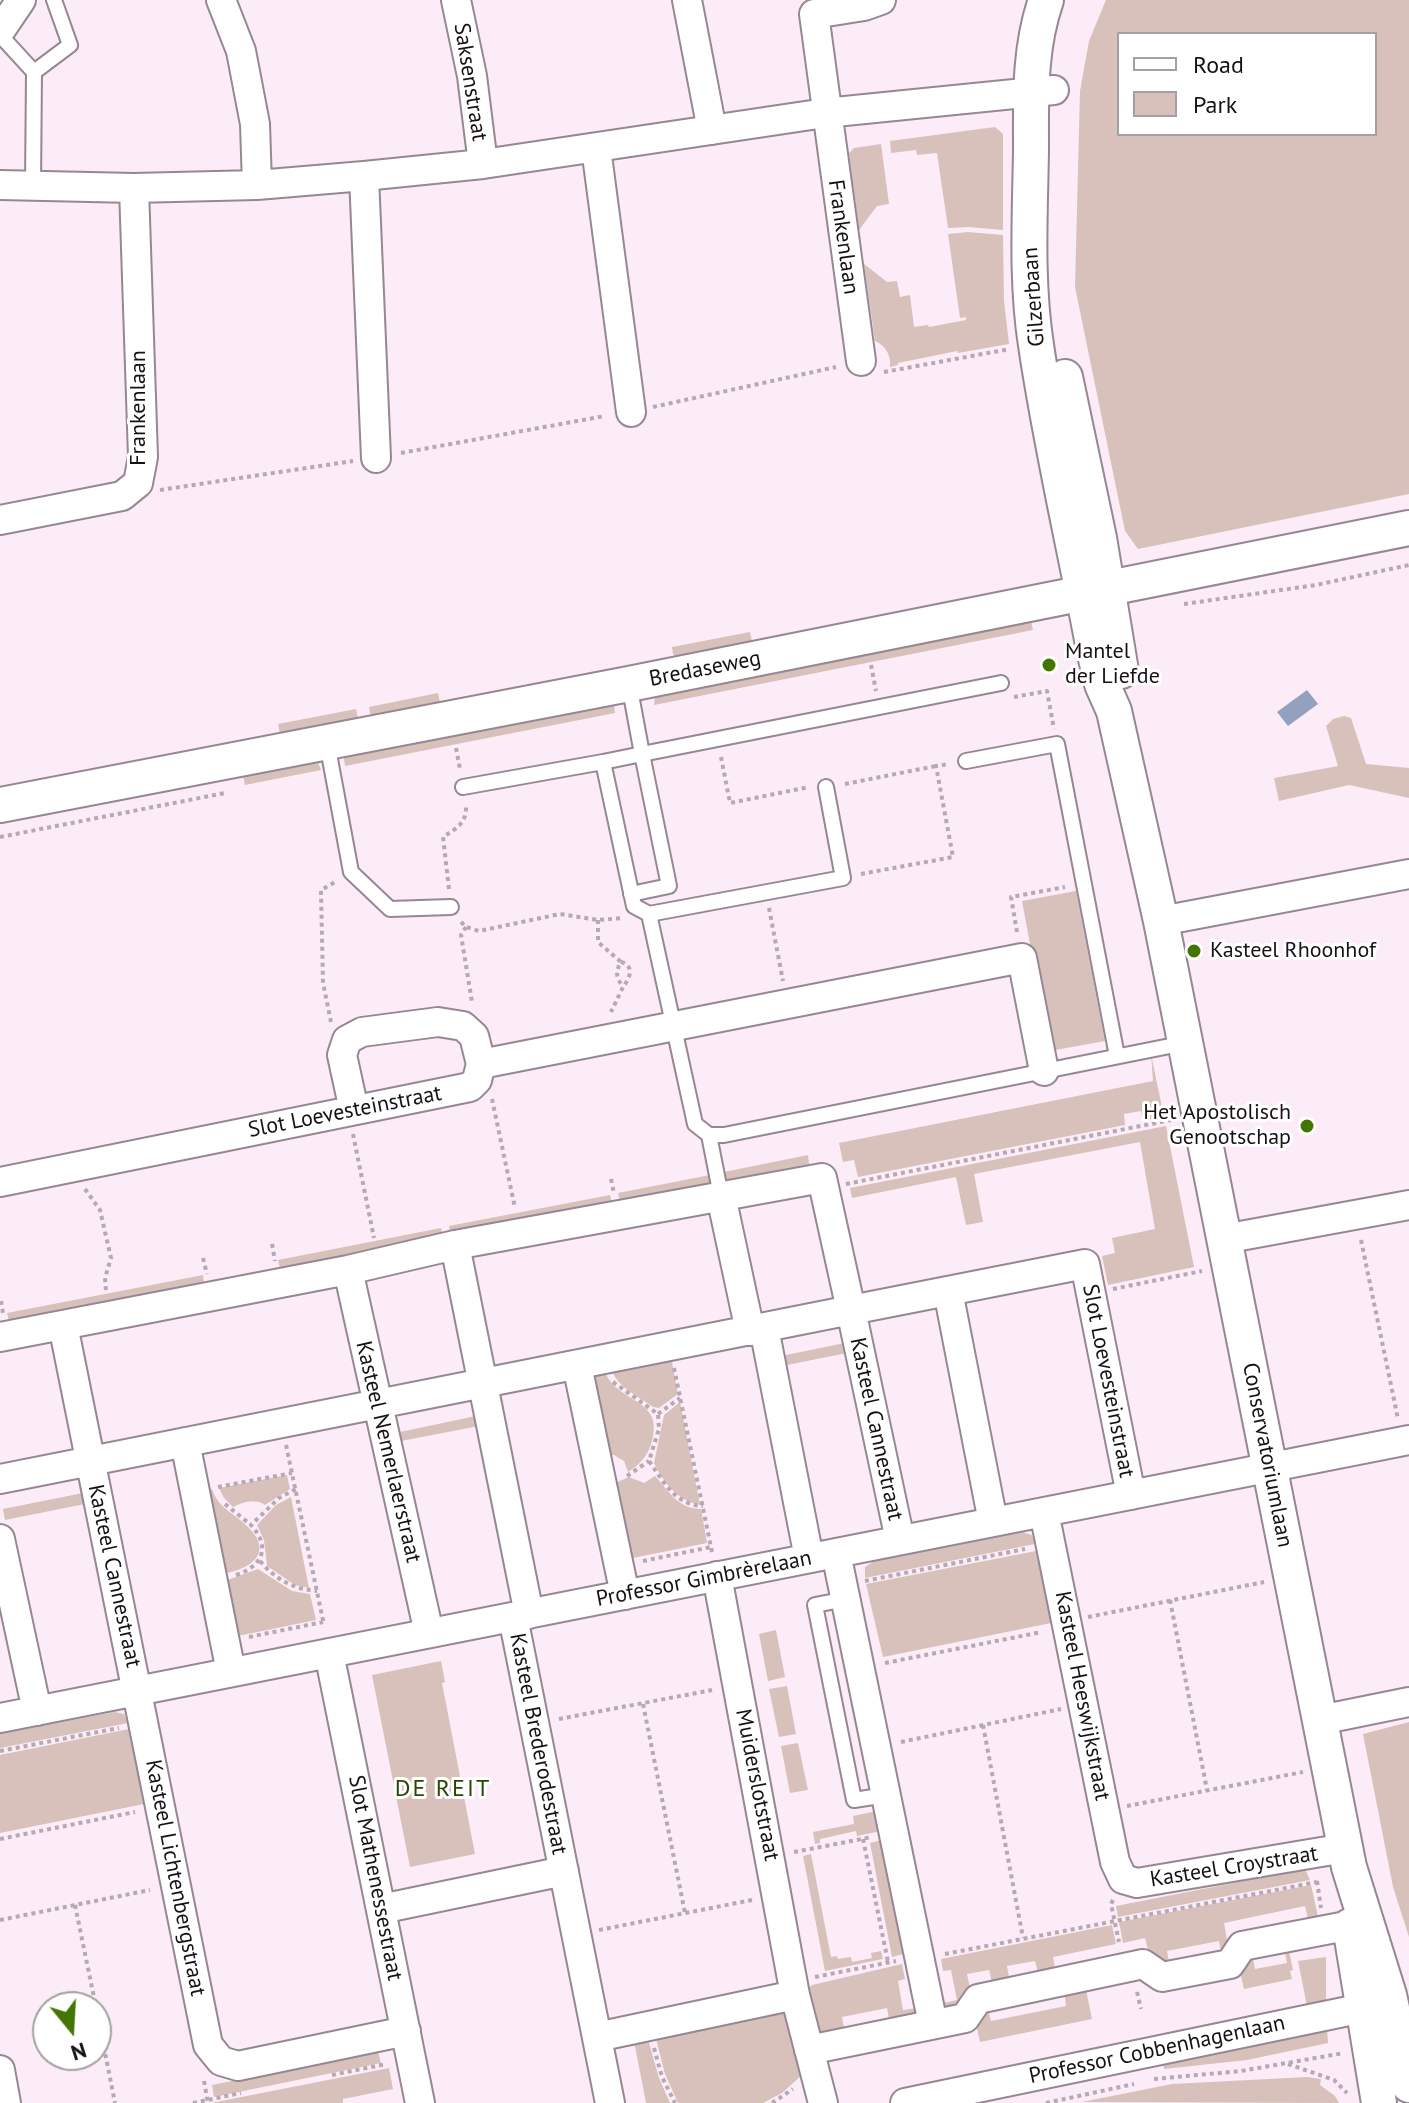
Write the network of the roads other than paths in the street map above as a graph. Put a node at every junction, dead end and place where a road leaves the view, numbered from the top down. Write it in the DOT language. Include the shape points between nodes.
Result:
graph roads {
  1 [pos="21,0"];
  2 [pos="54,0"];
  3 [pos="221,0"];
  4 [pos="456,0"];
  5 [pos="687,0"];
  6 [pos="881,0"];
  7 [pos="1046,0"];
  8 [pos="1071,0"];
  9 [pos="840,5"];
  10 [pos="0,33"];
  11 [pos="34,72"];
  12 [pos="1042,90"];
  13 [pos="825,113"];
  14 [pos="712,130"];
  15 [pos="596,148"];
  16 [pos="483,164"];
  17 [pos="364,176"];
  18 [pos="0,185"];
  19 [pos="257,185"];
  20 [pos="33,186"];
  21 [pos="134,188"];
  22 [pos="861,361"];
  23 [pos="631,412"];
  24 [pos="376,458"];
  25 [pos="0,520"];
  26 [pos="1409,528"];
  27 [pos="1095,590"];
  28 [pos="1001,683"];
  29 [pos="629,684"];
  30 [pos="327,742"];
  31 [pos="642,754"];
  32 [pos="966,761"];
  33 [pos="603,762"];
  34 [pos="463,787"];
  35 [pos="826,787"];
  36 [pos="0,805"];
  37 [pos="1409,874"];
  38 [pos="631,894"];
  39 [pos="451,907"];
  40 [pos="649,914"];
  41 [pos="1161,921"];
  42 [pos="674,1025"];
  43 [pos="1185,1043"];
  44 [pos="1117,1056"];
  45 [pos="1044,1071"];
  46 [pos="479,1072"];
  47 [pos="354,1110"];
  48 [pos="709,1135"];
  49 [pos="0,1182"];
  50 [pos="721,1196"];
  51 [pos="1409,1205"];
  52 [pos="455,1245"];
  53 [pos="1226,1252"];
  54 [pos="348,1270"];
  55 [pos="948,1291"];
  56 [pos="851,1310"];
  57 [pos="63,1325"];
  58 [pos="757,1329"];
  59 [pos="0,1337"];
  60 [pos="577,1365"];
  61 [pos="481,1384"];
  62 [pos="377,1404"];
  63 [pos="1406,1441"];
  64 [pos="185,1442"];
  65 [pos="90,1461"];
  66 [pos="1270,1467"];
  67 [pos="0,1479"];
  68 [pos="1131,1495"];
  69 [pos="1044,1512"];
  70 [pos="993,1522"];
  71 [pos="0,1539"];
  72 [pos="900,1540"];
  73 [pos="823,1556"];
  74 [pos="717,1576"];
  75 [pos="844,1592"];
  76 [pos="625,1595"];
  77 [pos="521,1615"];
  78 [pos="429,1633"];
  79 [pos="329,1653"];
  80 [pos="231,1672"];
  81 [pos="139,1691"];
  82 [pos="1409,1702"];
  83 [pos="37,1711"];
  84 [pos="0,1718"];
  85 [pos="1320,1720"];
  86 [pos="886,1795"];
  87 [pos="1347,1858"];
  88 [pos="564,1871"];
  89 [pos="1123,1879"];
  90 [pos="381,1909"];
  91 [pos="1347,1926"];
  92 [pos="794,1988"];
  93 [pos="1363,2008"];
  94 [pos="933,2024"];
  95 [pos="406,2031"];
  96 [pos="597,2037"];
  97 [pos="811,2060"];
  98 [pos="0,2070"];
  99 [pos="1409,2085"];
  100 [pos="1365,2101"];
  101 [pos="6,2103"];
  102 [pos="420,2103"];
  103 [pos="610,2103"];
  104 [pos="823,2103"];
  105 [pos="905,2103"];
  1 -- 10 [label="street"];
  2 -- 11 [label="lane" via="70,45"];
  3 -- 19 [label="street" via="241,51 255,124"];
  4 -- 16 [label="street, Saksenstraat"];
  5 -- 14 [label="street"];
  6 -- 9 [label="street"];
  7 -- 12 [label="street, Gilzerbaan" via="1033,52"];
  8 -- 12 [label="street, Gilzerbaan"];
  9 -- 13 [label="street, Frankenlaan" via="814,14"];
  10 -- 11 [label="lane"];
  11 -- 20 [label="lane"];
  12 -- 13 [label="street"];
  12 -- 27 [label="street, Gilzerbaan" via="1057,340"];
  12 -- 27 [label="street, Gilzerbaan" via="1030,271 1036,344"];
  13 -- 14 [label="street"];
  13 -- 22 [label="street, Frankenlaan"];
  14 -- 15 [label="street"];
  15 -- 16 [label="street"];
  15 -- 23 [label="street"];
  16 -- 17 [label="street"];
  17 -- 19 [label="street"];
  17 -- 24 [label="street"];
  18 -- 20 [label="street"];
  19 -- 21 [label="street"];
  20 -- 21 [label="street"];
  21 -- 25 [label="street, Frankenlaan" via="143,457 138,483 122,496"];
  26 -- 27 [label="street, Bredaseweg"];
  27 -- 29 [label="street, Bredaseweg"];
  27 -- 41 [label="street, Conservatoriumlaan" via="1102,684 1114,711"];
  28 -- 31 [label="lane"];
  29 -- 30 [label="street, Bredaseweg"];
  29 -- 31 [label="lane"];
  30 -- 36 [label="street, Bredaseweg"];
  30 -- 39 [label="lane" via="351,872 390,909"];
  31 -- 33 [label="lane"];
  31 -- 38 [label="lane" via="669,886"];
  32 -- 44 [label="lane" via="1057,744"];
  33 -- 34 [label="lane"];
  33 -- 38 [label="lane"];
  35 -- 40 [label="lane" via="843,878"];
  37 -- 41 [label="street"];
  38 -- 40 [label="lane" via="634,906"];
  40 -- 42 [label="lane"];
  41 -- 43 [label="street, Conservatoriumlaan"];
  42 -- 45 [label="street" via="1022,958"];
  42 -- 46 [label="street, Slot Loevesteinstraat"];
  42 -- 48 [label="lane" via="695,1124"];
  43 -- 44 [label="lane"];
  43 -- 53 [label="street, Conservatoriumlaan"];
  44 -- 45 [label="lane"];
  45 -- 48 [label="lane"];
  46 -- 47 [label="street, Slot Loevesteinstraat" via="470,1087"];
  46 -- 47 [label="street" via="474,1036 463,1026 438,1022 362,1032 347,1040 342,1055"];
  47 -- 49 [label="street, Slot Loevesteinstraat"];
  48 -- 50 [label="lane"];
  50 -- 52 [label="street"];
  50 -- 56 [label="street" via="822,1178"];
  50 -- 58 [label="street"];
  51 -- 53 [label="street"];
  52 -- 54 [label="street"];
  52 -- 61 [label="street"];
  53 -- 66 [label="street, Conservatoriumlaan"];
  54 -- 57 [label="street"];
  54 -- 62 [label="street, Kasteel Nemerlaerstraat"];
  55 -- 56 [label="street, Slot Loevesteinstraat"];
  55 -- 68 [label="street, Slot Loevesteinstraat" via="1085,1264"];
  55 -- 70 [label="street"];
  56 -- 58 [label="street, Kasteel Cannestraat"];
  56 -- 72 [label="street, Kasteel Cannestraat"];
  57 -- 59 [label="street"];
  57 -- 65 [label="street"];
  58 -- 60 [label="street, Kasteel Cannestraat"];
  58 -- 73 [label="street"];
  60 -- 61 [label="street, Kasteel Cannestraat"];
  60 -- 76 [label="street"];
  61 -- 62 [label="street, Kasteel Cannestraat"];
  61 -- 77 [label="street"];
  62 -- 64 [label="street, Kasteel Cannestraat"];
  62 -- 78 [label="street, Kasteel Nemerlaerstraat"];
  63 -- 66 [label="street, Professor Gimbrèrelaan"];
  64 -- 65 [label="street, Kasteel Cannestraat"];
  64 -- 80 [label="street"];
  65 -- 67 [label="street, Kasteel Cannestraat"];
  65 -- 81 [label="street, Kasteel Cannestraat"];
  66 -- 68 [label="street, Professor Gimbrèrelaan"];
  66 -- 85 [label="street, Conservatoriumlaan"];
  68 -- 69 [label="street, Professor Gimbrèrelaan"];
  69 -- 70 [label="street, Professor Gimbrèrelaan"];
  69 -- 89 [label="street, Kasteel Heeswijkstraat" via="1115,1862"];
  70 -- 72 [label="street, Professor Gimbrèrelaan"];
  71 -- 83 [label="street"];
  72 -- 73 [label="street, Professor Gimbrèrelaan"];
  73 -- 74 [label="street, Professor Gimbrèrelaan"];
  73 -- 75 [label="street"];
  74 -- 76 [label="street, Professor Gimbrèrelaan"];
  74 -- 92 [label="street, Muiderslotstraat"];
  75 -- 86 [label="street"];
  75 -- 86 [label="lane" via="815,1605 854,1800"];
  76 -- 77 [label="street, Professor Gimbrèrelaan"];
  77 -- 78 [label="street, Professor Gimbrèrelaan"];
  77 -- 88 [label="street, Kasteel Brederodestraat" via="534,1724"];
  78 -- 79 [label="street, Professor Gimbrèrelaan"];
  79 -- 80 [label="street, Professor Gimbrèrelaan"];
  79 -- 90 [label="street, Slot Mathenessestraat"];
  80 -- 81 [label="street, Professor Gimbrèrelaan"];
  81 -- 83 [label="street, Professor Gimbrèrelaan"];
  81 -- 95 [label="street, Kasteel Lichtenbergstraat" via="208,2045 221,2061 238,2066"];
  82 -- 85 [label="street"];
  83 -- 84 [label="street, Professor Gimbrèrelaan"];
  85 -- 87 [label="street, Conservatoriumlaan"];
  86 -- 94 [label="street"];
  87 -- 89 [label="street, Kasteel Croystraat" via="1314,1868 1137,1883"];
  87 -- 91 [label="street, Conservatoriumlaan"];
  88 -- 90 [label="street, Kasteel Brederodestraat"];
  88 -- 96 [label="street, Kasteel Brederodestraat"];
  90 -- 95 [label="street, Slot Mathenessestraat"];
  91 -- 93 [label="street, Conservatoriumlaan"];
  91 -- 94 [label="street" via="1242,1946 1230,1964 1162,1977 1143,1964 978,1999 965,2018"];
  91 -- 99 [label="street, Conservatoriumlaan" via="1389,1995"];
  92 -- 96 [label="street"];
  92 -- 97 [label="street, Muiderslotstraat"];
  93 -- 100 [label="street, Conservatoriumlaan" via="1371,2048"];
  93 -- 105 [label="street, Professor Cobbenhagenlaan"];
  94 -- 97 [label="street"];
  95 -- 102 [label="street, Slot Mathenessestraat"];
  96 -- 103 [label="street, Kasteel Brederodestraat"];
  97 -- 104 [label="street"];
  98 -- 101 [label="street"];
}
